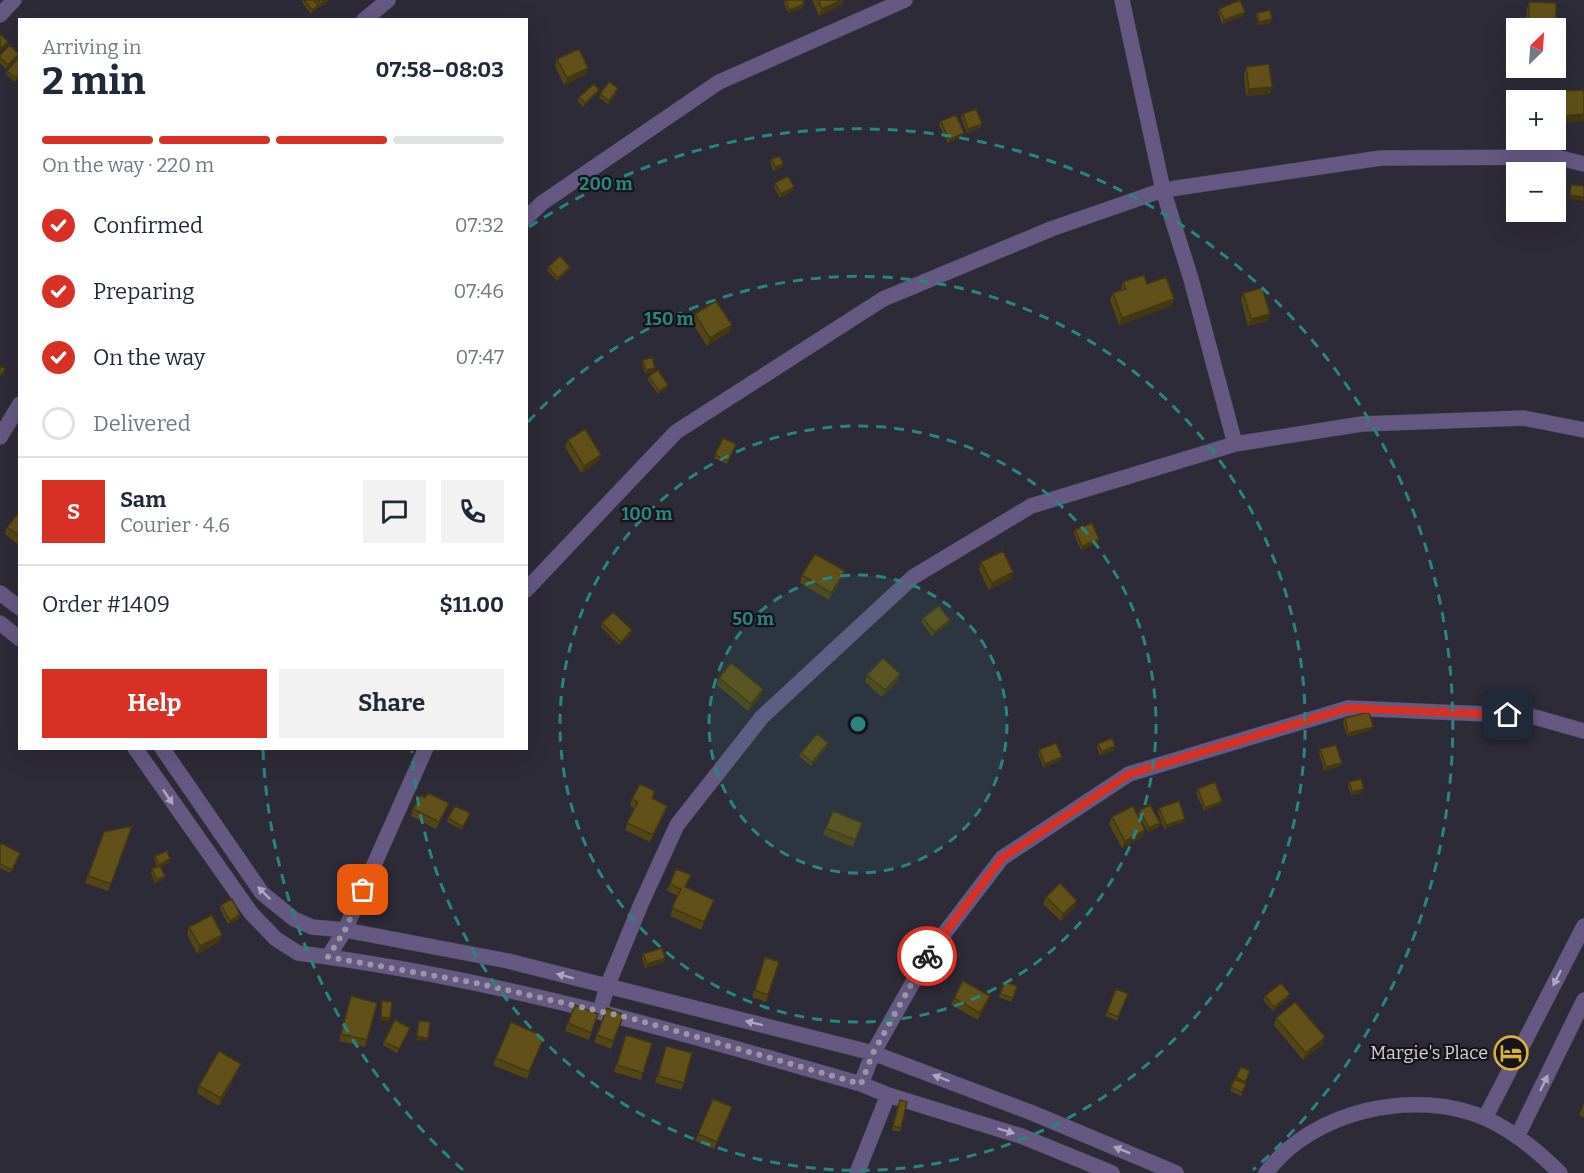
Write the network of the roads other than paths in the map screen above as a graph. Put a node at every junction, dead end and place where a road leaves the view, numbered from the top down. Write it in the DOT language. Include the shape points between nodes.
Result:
graph roads {
  1 [pos="14,0"];
  2 [pos="388,0"];
  3 [pos="905,0"];
  4 [pos="1122,0"];
  5 [pos="0,15"];
  6 [pos="366,18"];
  7 [pos="1584,164"];
  8 [pos="1163,190"];
  9 [pos="528,216"];
  10 [pos="18,407"];
  11 [pos="1584,430"];
  12 [pos="0,437"];
  13 [pos="1235,444"];
  14 [pos="528,588"];
  15 [pos="0,593"];
  16 [pos="18,606"];
  17 [pos="0,623"];
  18 [pos="18,637"];
  19 [pos="1584,731"];
  20 [pos="136,750"];
  21 [pos="163,750"];
  22 [pos="425,750"];
  23 [pos="1584,926"];
  24 [pos="345,930"];
  25 [pos="328,957"];
  26 [pos="607,987"];
  27 [pos="1584,1000"];
  28 [pos="600,1011"];
  29 [pos="873,1053"];
  30 [pos="861,1084"];
  31 [pos="888,1095"];
  32 [pos="1485,1118"];
  33 [pos="1518,1135"];
  34 [pos="856,1173"];
  35 [pos="1112,1173"];
  36 [pos="1176,1173"];
  37 [pos="1266,1173"];
  38 [pos="1560,1173"];
  1 -- 5 [label="street"];
  2 -- 6 [label="street"];
  3 -- 9 [label="street" via="719,82"];
  4 -- 8 [label="street"];
  7 -- 8 [label="street" via="1556,158 1381,158"];
  8 -- 13 [label="street"];
  8 -- 14 [label="street" via="1051,229 883,299 676,432"];
  10 -- 12 [label="street"];
  11 -- 13 [label="street" via="1524,418 1408,422 1362,424"];
  13 -- 26 [label="street" via="1031,507 913,577 762,717 677,825"];
  15 -- 16 [label="street"];
  17 -- 18 [label="street"];
  19 -- 29 [label="street" via="1531,716 1348,708 1129,774 1002,858 930,952"];
  20 -- 25 [label="street, one-way" via="251,913 276,939 298,953"];
  24 -- 21 [label="street, one-way" via="312,927 294,919 262,893"];
  22 -- 24 [label="street"];
  23 -- 32 [label="street, one-way"];
  24 -- 25 [label="street"];
  26 -- 24 [label="street, one-way" via="508,961"];
  25 -- 28 [label="street" via="476,983"];
  26 -- 28 [label="street"];
  29 -- 26 [label="street, one-way"];
  33 -- 27 [label="street, one-way"];
  28 -- 30 [label="street"];
  29 -- 30 [label="street"];
  36 -- 29 [label="street, one-way"];
  30 -- 31 [label="street"];
  31 -- 34 [label="street"];
  31 -- 35 [label="street, one-way" via="1021,1136"];
  32 -- 33 [label="street"];
  32 -- 37 [label="street" via="1430,1105 1373,1107 1321,1126 1276,1160"];
  33 -- 38 [label="street"];
}
